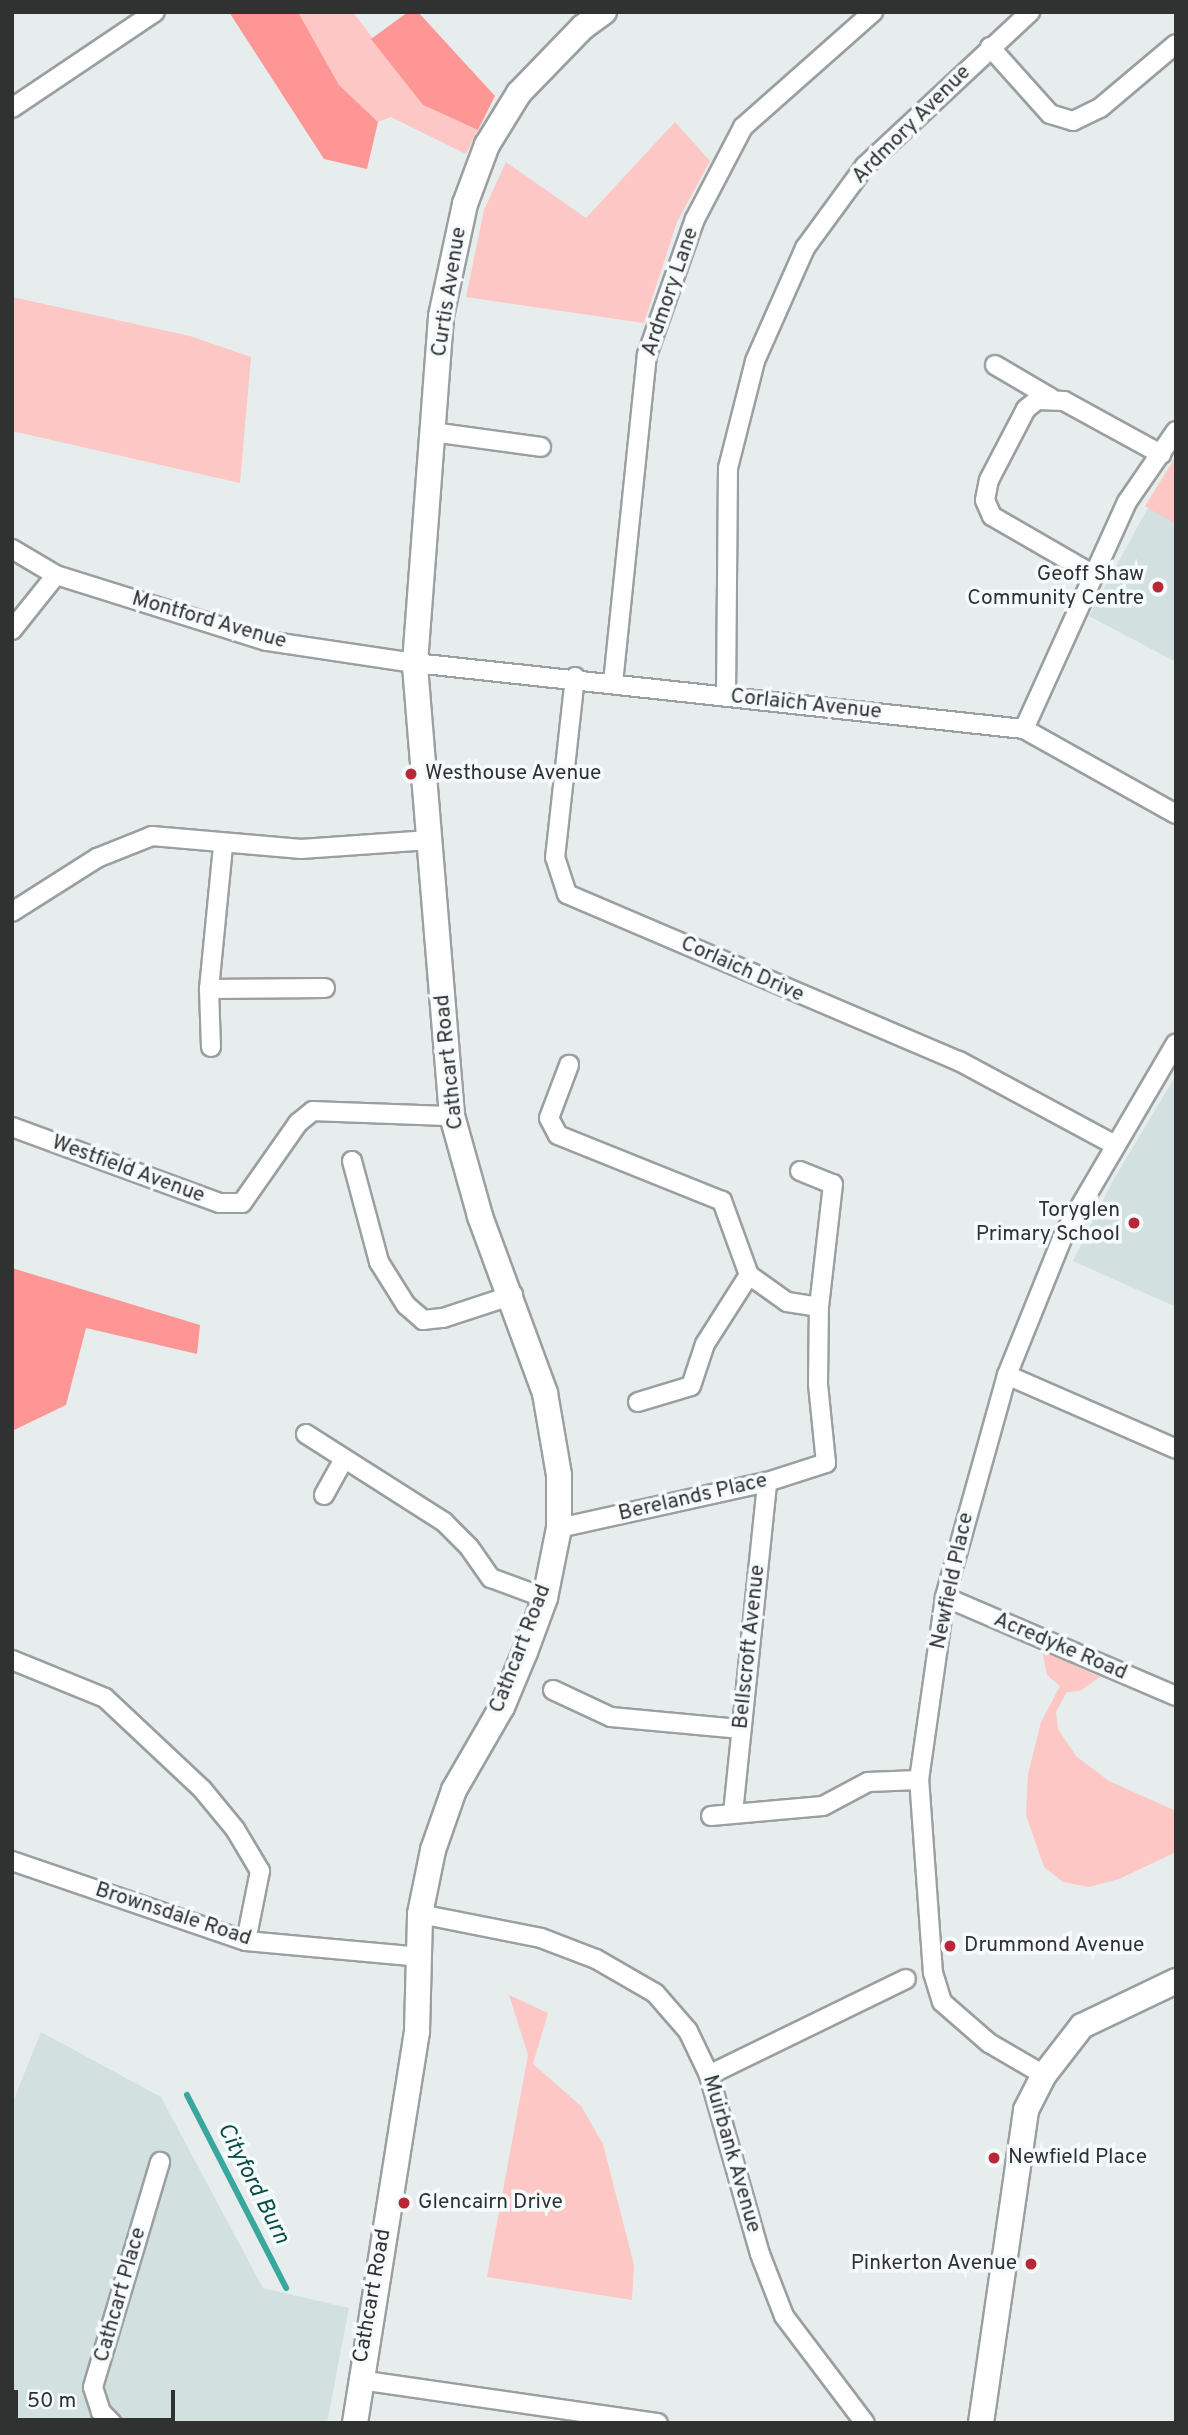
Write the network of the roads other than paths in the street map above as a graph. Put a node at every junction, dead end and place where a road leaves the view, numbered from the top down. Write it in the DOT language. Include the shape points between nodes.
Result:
graph roads {
  1 [pos="155,12"];
  2 [pos="604,12"];
  3 [pos="873,12"];
  4 [pos="1030,12"];
  5 [pos="1176,44"];
  6 [pos="990,47"];
  7 [pos="12,108"];
  8 [pos="995,365"];
  9 [pos="1051,398"];
  10 [pos="1176,431"];
  11 [pos="432,432"];
  12 [pos="541,447"];
  13 [pos="1161,454"];
  14 [pos="12,549"];
  15 [pos="56,575"];
  16 [pos="1094,575"];
  17 [pos="12,630"];
  18 [pos="415,663"];
  19 [pos="575,677"];
  20 [pos="613,683"];
  21 [pos="726,696"];
  22 [pos="1024,729"];
  23 [pos="1176,814"];
  24 [pos="430,840"];
  25 [pos="223,845"];
  26 [pos="12,912"];
  27 [pos="325,988"];
  28 [pos="209,989"];
  29 [pos="1176,1043"];
  30 [pos="211,1047"];
  31 [pos="569,1065"];
  32 [pos="452,1116"];
  33 [pos="12,1127"];
  34 [pos="1113,1144"];
  35 [pos="352,1161"];
  36 [pos="800,1171"];
  37 [pos="748,1275"];
  38 [pos="513,1295"];
  39 [pos="819,1307"];
  40 [pos="1007,1375"];
  41 [pos="638,1402"];
  42 [pos="306,1434"];
  43 [pos="1176,1448"];
  44 [pos="344,1459"];
  45 [pos="767,1482"];
  46 [pos="324,1495"];
  47 [pos="559,1528"];
  48 [pos="945,1597"];
  49 [pos="545,1598"];
  50 [pos="12,1660"];
  51 [pos="553,1690"];
  52 [pos="1176,1696"];
  53 [pos="741,1729"];
  54 [pos="919,1780"];
  55 [pos="733,1813"];
  56 [pos="710,1816"];
  57 [pos="12,1861"];
  58 [pos="420,1914"];
  59 [pos="246,1941"];
  60 [pos="421,1957"];
  61 [pos="906,1979"];
  62 [pos="1176,1981"];
  63 [pos="709,2075"];
  64 [pos="1044,2075"];
  65 [pos="160,2162"];
  66 [pos="359,2379"];
  67 [pos="113,2423"];
  68 [pos="355,2423"];
  69 [pos="658,2423"];
  70 [pos="865,2423"];
  71 [pos="981,2423"];
  1 -- 7 [label="street"];
  2 -- 11 [label="street, Curtis Avenue" via="583,27 519,93 487,145 465,204 441,316"];
  3 -- 20 [label="street, Ardmory Lane" via="743,127 695,219 647,355"];
  4 -- 6 [label="street, Ardmory Avenue"];
  5 -- 6 [label="street" via="1100,108 1073,121 1051,114"];
  6 -- 21 [label="street, Ardmory Avenue" via="864,166 805,248 755,361 728,468"];
  8 -- 9 [label="street"];
  9 -- 13 [label="street"];
  9 -- 16 [label="street" via="1037,400 1026,409 989,480 985,500 999,521"];
  10 -- 13 [label="street"];
  11 -- 12 [label="street"];
  11 -- 18 [label="street, Curtis Avenue"];
  13 -- 16 [label="street" via="1127,502"];
  14 -- 15 [label="street, Montford Avenue"];
  15 -- 17 [label="street"];
  15 -- 18 [label="street, Montford Avenue" via="267,641"];
  16 -- 22 [label="street"];
  18 -- 19 [label="street, Corlaich Avenue"];
  18 -- 24 [label="street, Cathcart Road"];
  19 -- 20 [label="street, Corlaich Avenue"];
  19 -- 34 [label="street, Corlaich Drive" via="555,857 567,894 959,1061"];
  20 -- 21 [label="street, Corlaich Avenue"];
  21 -- 22 [label="street, Corlaich Avenue"];
  22 -- 23 [label="street, Corlaich Avenue"];
  24 -- 25 [label="street" via="301,849"];
  24 -- 32 [label="street, Cathcart Road"];
  25 -- 26 [label="street" via="152,836 124,844"];
  25 -- 28 [label="street"];
  27 -- 28 [label="street"];
  28 -- 30 [label="street"];
  29 -- 34 [label="street, Newfield Place"];
  31 -- 37 [label="street" via="549,1118 550,1127 558,1135 722,1201"];
  32 -- 33 [label="street, Westfield Avenue" via="313,1111 298,1123 242,1203 220,1203"];
  32 -- 38 [label="street, Cathcart Road" via="480,1216"];
  34 -- 40 [label="street, Newfield Place" via="1064,1234"];
  35 -- 38 [label="street" via="379,1262 406,1305 423,1320"];
  36 -- 39 [label="street" via="833,1184"];
  37 -- 39 [label="street" via="787,1302"];
  37 -- 41 [label="street" via="705,1344 691,1386"];
  38 -- 47 [label="street, Cathcart Road" via="545,1393 559,1475"];
  39 -- 45 [label="street, Berelands Place" via="818,1384 826,1463"];
  40 -- 43 [label="street"];
  40 -- 48 [label="street, Newfield Place"];
  42 -- 44 [label="street"];
  44 -- 46 [label="street"];
  44 -- 49 [label="street" via="444,1522 491,1578"];
  45 -- 47 [label="street, Berelands Place"];
  45 -- 53 [label="street, Bellscroft Avenue"];
  47 -- 49 [label="street, Cathcart Road"];
  48 -- 52 [label="street, Acredyke Road"];
  48 -- 54 [label="street, Newfield Place"];
  49 -- 58 [label="street, Cathcart Road" via="502,1707 454,1790 433,1850"];
  50 -- 59 [label="street" via="105,1698 202,1789 235,1829 260,1871"];
  51 -- 53 [label="street" via="611,1717"];
  53 -- 55 [label="street, Bellscroft Avenue"];
  54 -- 55 [label="street" via="868,1782 823,1806"];
  54 -- 64 [label="street, Newfield Place" via="933,1973 942,2002 989,2043"];
  55 -- 56 [label="street"];
  57 -- 59 [label="street, Brownsdale Road"];
  58 -- 60 [label="street, Cathcart Road"];
  58 -- 63 [label="street, Muirbank Avenue" via="541,1938 596,1959 655,1993 688,2031"];
  59 -- 60 [label="street, Brownsdale Road"];
  60 -- 66 [label="street, Cathcart Road" via="417,2031"];
  61 -- 63 [label="street"];
  62 -- 64 [label="street" via="1082,2026"];
  63 -- 70 [label="street, Muirbank Avenue" via="760,2254 784,2316"];
  64 -- 71 [label="street" via="1026,2110"];
  65 -- 67 [label="street, Cathcart Place" via="93,2387 101,2412"];
  66 -- 68 [label="street, Cathcart Road"];
  66 -- 69 [label="street"];
}
